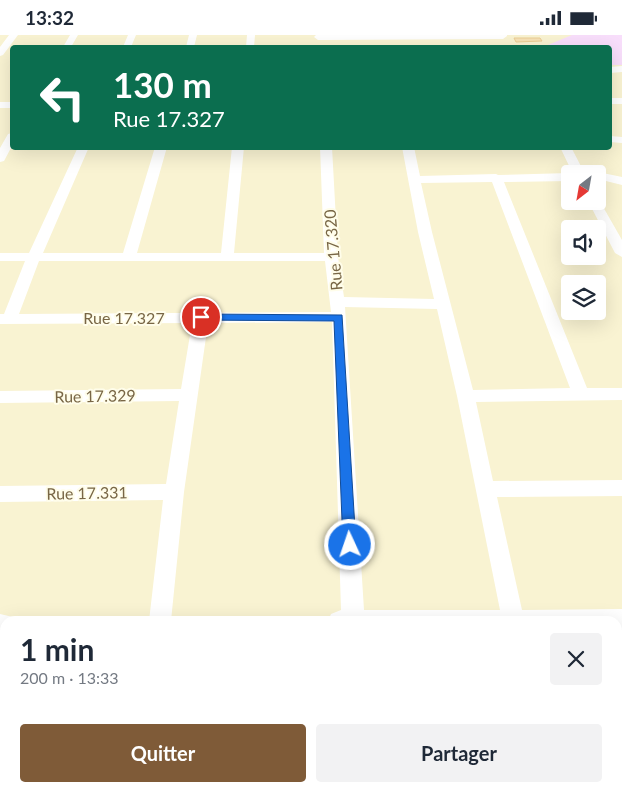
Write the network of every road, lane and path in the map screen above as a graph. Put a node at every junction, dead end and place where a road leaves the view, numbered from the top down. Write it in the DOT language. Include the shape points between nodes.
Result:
graph roads {
  1 [pos="14,35"];
  2 [pos="318,36"];
  3 [pos="383,36"];
  4 [pos="441,36"];
  5 [pos="504,38"];
  6 [pos="0,53"];
  7 [pos="10,140"];
  8 [pos="83,150"];
  9 [pos="160,150"];
  10 [pos="238,150"];
  11 [pos="326,150"];
  12 [pos="409,150"];
  13 [pos="567,150"];
  14 [pos="0,159"];
  15 [pos="574,165"];
  16 [pos="561,177"];
  17 [pos="496,178"];
  18 [pos="606,178"];
  19 [pos="415,180"];
  20 [pos="622,181"];
  21 [pos="599,210"];
  22 [pos="622,253"];
  23 [pos="129,256"];
  24 [pos="0,257"];
  25 [pos="34,257"];
  26 [pos="227,257"];
  27 [pos="331,257"];
  28 [pos="442,304"];
  29 [pos="338,310"];
  30 [pos="201,317"];
  31 [pos="5,318"];
  32 [pos="581,394"];
  33 [pos="622,394"];
  34 [pos="189,395"];
  35 [pos="466,396"];
  36 [pos="0,397"];
  37 [pos="622,488"];
  38 [pos="484,489"];
  39 [pos="174,492"];
  40 [pos="0,494"];
  41 [pos="161,616"];
  42 [pos="353,616"];
  43 [pos="512,616"];
  1 -- 6 [label="street"];
  2 -- 3 [label="street"];
  3 -- 4 [label="street"];
  4 -- 5 [label="street"];
  7 -- 14 [label="street"];
  8 -- 25 [label="street"];
  9 -- 23 [label="street"];
  10 -- 26 [label="street"];
  11 -- 27 [label="street, Rue 17.320"];
  12 -- 19 [label="street"];
  13 -- 15 [label="street"];
  16 -- 17 [label="street"];
  17 -- 19 [label="street"];
  17 -- 32 [label="street"];
  18 -- 20 [label="street"];
  19 -- 28 [label="street"];
  21 -- 22 [label="street"];
  23 -- 25 [label="street"];
  23 -- 26 [label="street"];
  24 -- 25 [label="street"];
  25 -- 31 [label="street"];
  26 -- 27 [label="street"];
  27 -- 29 [label="street, Rue 17.320"];
  28 -- 29 [label="street, Rue 17.327"];
  28 -- 35 [label="street"];
  29 -- 30 [label="street, Rue 17.327"];
  29 -- 42 [label="street, Rue 17.320"];
  30 -- 31 [label="street, Rue 17.327"];
  30 -- 34 [label="street"];
  32 -- 33 [label="street"];
  32 -- 35 [label="street"];
  34 -- 36 [label="street, Rue 17.329"];
  34 -- 39 [label="street"];
  35 -- 38 [label="street"];
  37 -- 38 [label="street"];
  38 -- 43 [label="street"];
  39 -- 40 [label="street, Rue 17.331"];
  39 -- 41 [label="street"];
}
